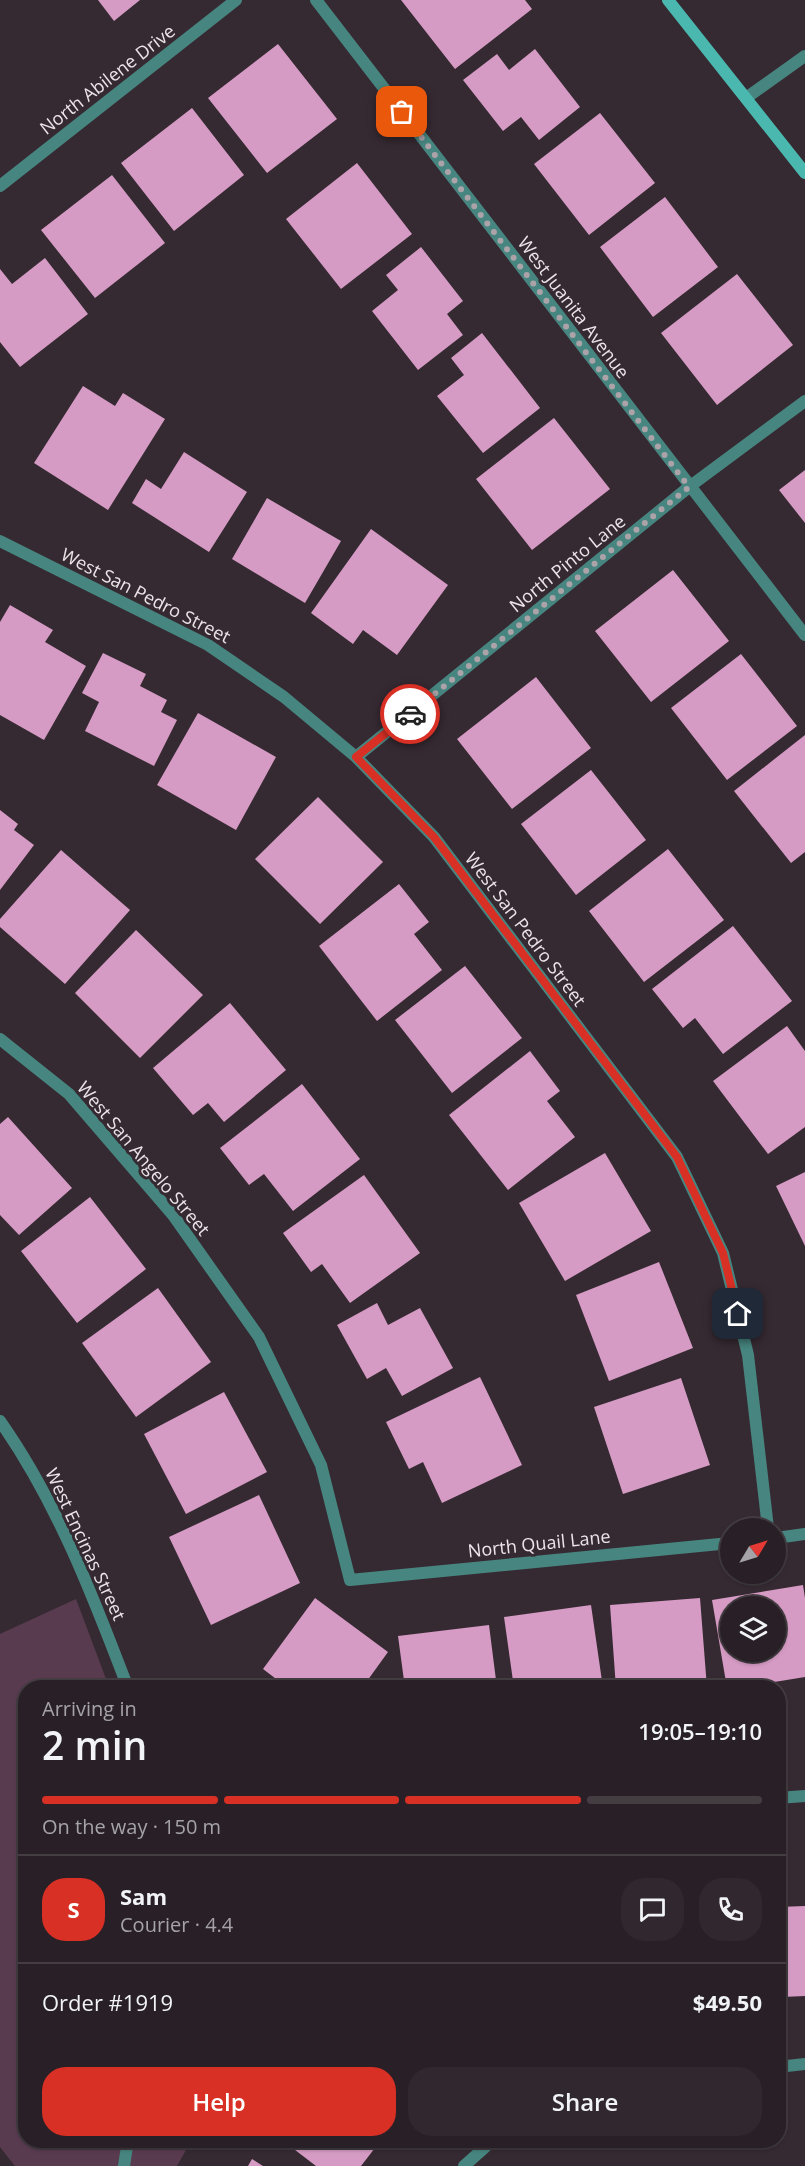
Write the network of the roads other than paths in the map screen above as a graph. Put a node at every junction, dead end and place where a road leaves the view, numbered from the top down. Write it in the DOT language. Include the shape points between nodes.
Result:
graph roads {
  1 [pos="236,0"];
  2 [pos="316,0"];
  3 [pos="668,0"];
  4 [pos="805,56"];
  5 [pos="746,98"];
  6 [pos="805,173"];
  7 [pos="0,186"];
  8 [pos="805,401"];
  9 [pos="689,487"];
  10 [pos="0,541"];
  11 [pos="805,635"];
  12 [pos="356,757"];
  13 [pos="0,1039"];
  14 [pos="0,1422"];
  15 [pos="767,1518"];
  16 [pos="805,1534"];
  17 [pos="786,1537"];
  18 [pos="720,1544"];
  19 [pos="350,1580"];
  20 [pos="125,1680"];
  21 [pos="805,1796"];
  22 [pos="786,1797"];
  23 [pos="805,2064"];
  24 [pos="786,2066"];
  25 [pos="127,2148"];
  26 [pos="484,2148"];
  27 [pos="124,2166"];
  28 [pos="464,2166"];
  1 -- 7 [label="street, North Abilene Drive"];
  2 -- 9 [label="street, West Juanita Avenue"];
  3 -- 5 [label="street"];
  4 -- 5 [label="street"];
  5 -- 6 [label="street"];
  8 -- 9 [label="street, North Pinto Lane"];
  9 -- 11 [label="street, West Juanita Avenue"];
  9 -- 12 [label="street, North Pinto Lane"];
  10 -- 12 [label="street, West San Pedro Street" via="208,645 284,697"];
  12 -- 15 [label="street, West San Pedro Street" via="434,837 677,1157 723,1253 748,1355"];
  13 -- 19 [label="street, West San Angelo Street" via="77,1103 173,1215 260,1337 321,1465"];
  14 -- 20 [label="street, West Encinas Street" via="25,1456 89,1585"];
  16 -- 17 [label="street"];
  18 -- 19 [label="street, North Quail Lane"];
  21 -- 22 [label="street"];
  23 -- 24 [label="street"];
  25 -- 27 [label="street"];
  26 -- 28 [label="street"];
}
